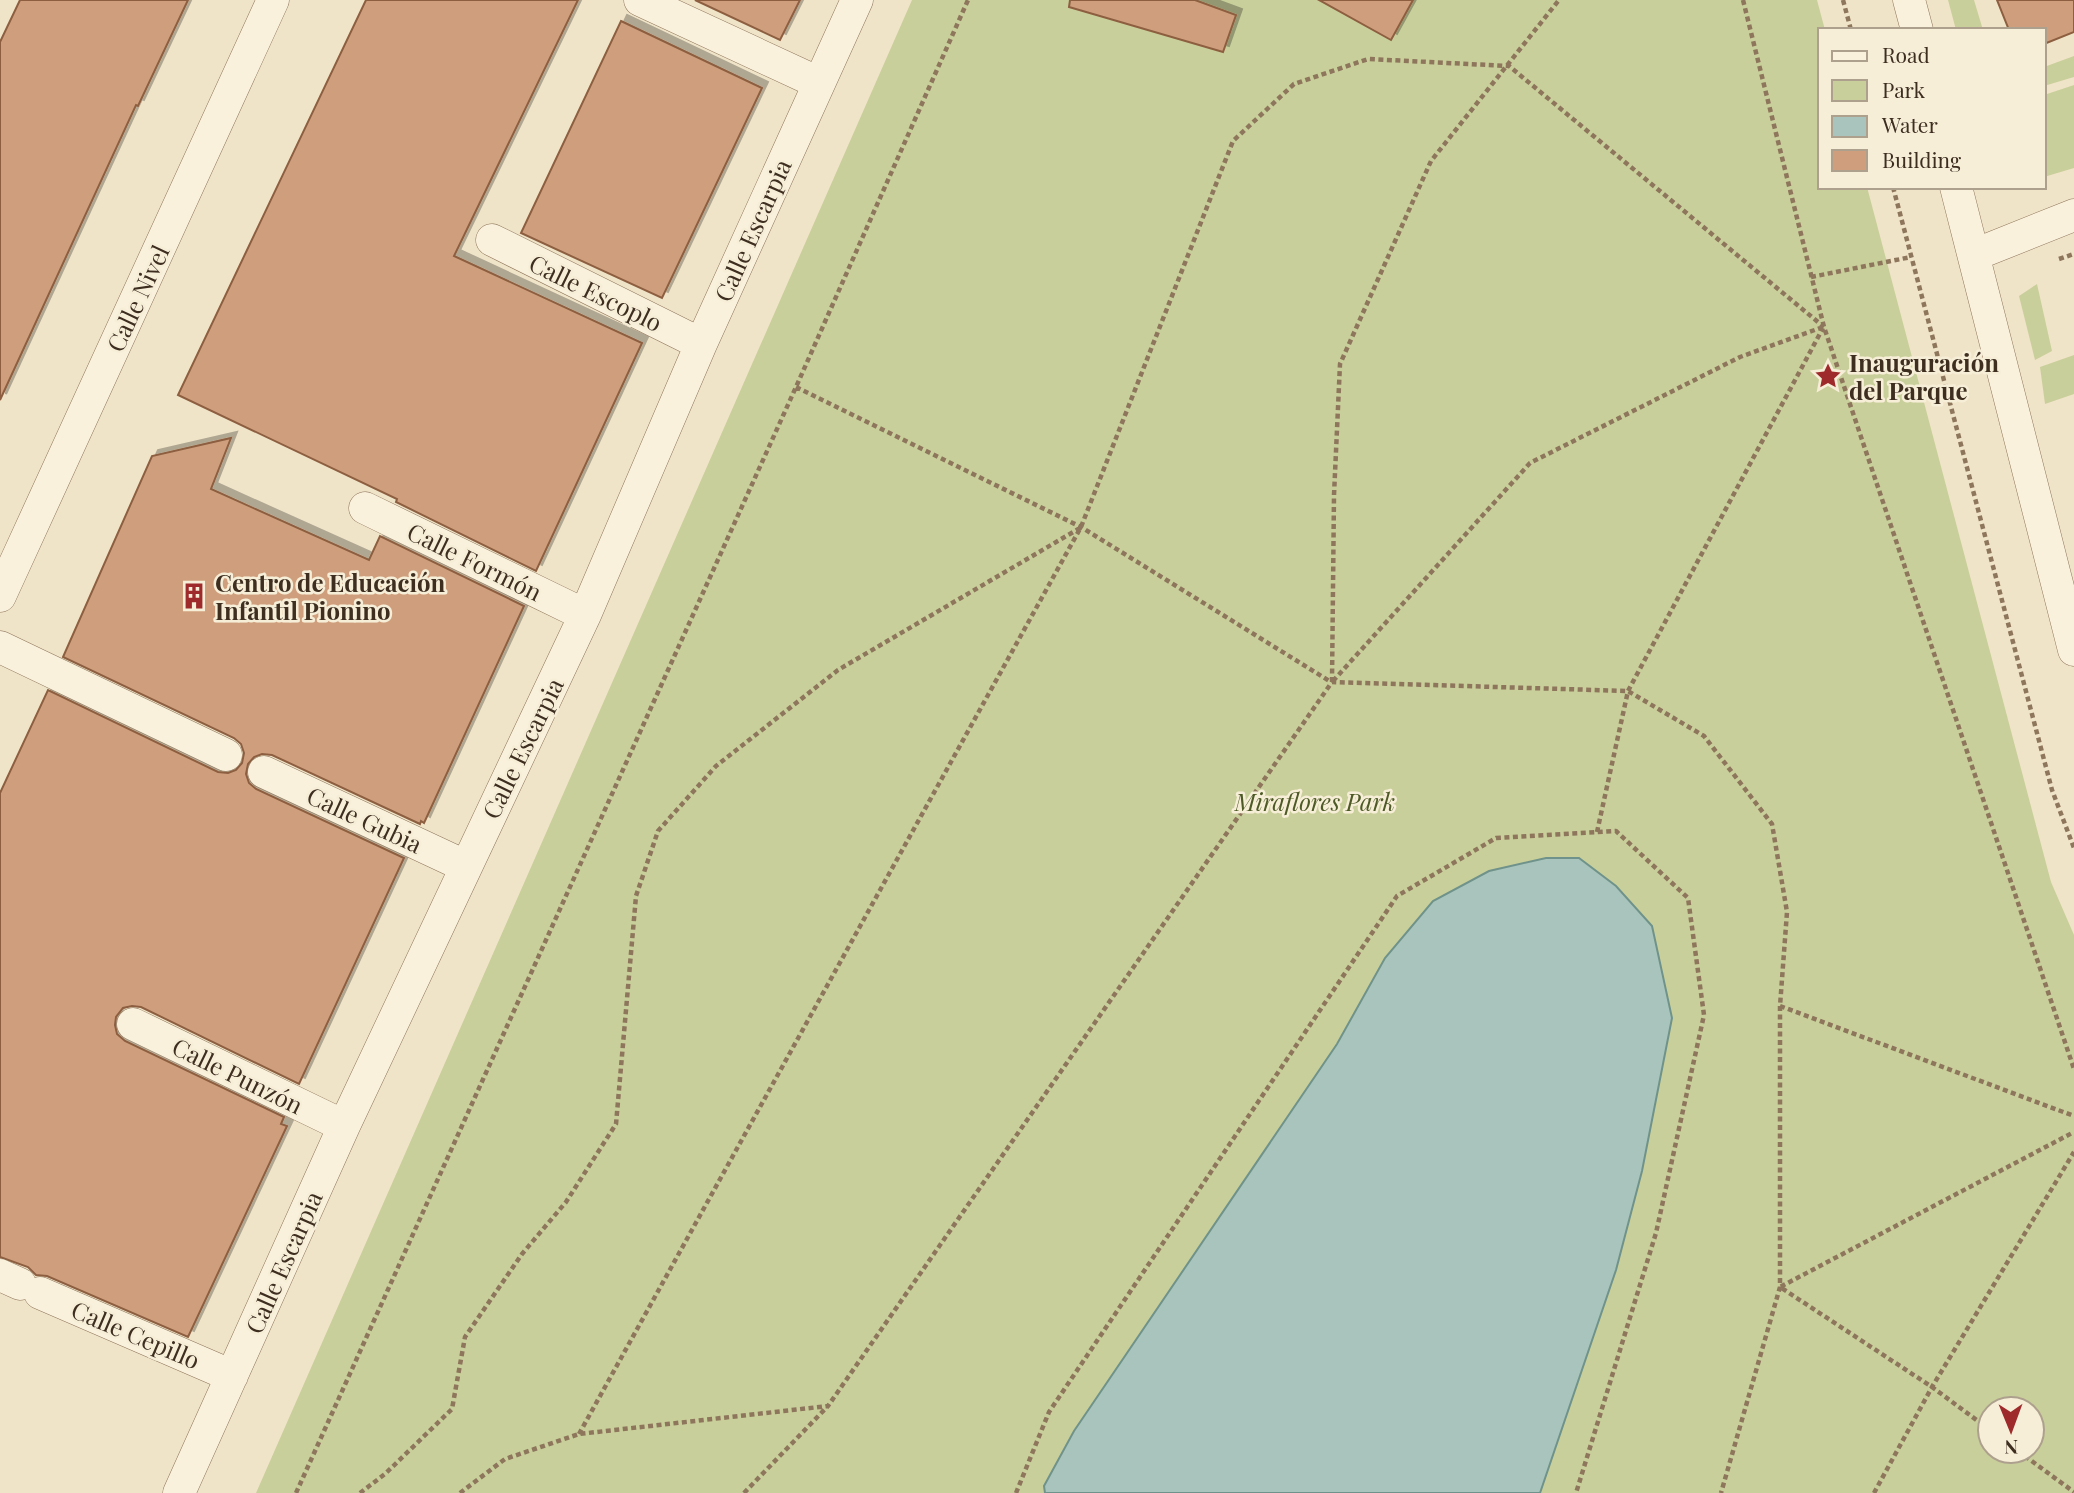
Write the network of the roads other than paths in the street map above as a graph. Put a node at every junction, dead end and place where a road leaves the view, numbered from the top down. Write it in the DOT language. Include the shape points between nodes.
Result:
graph roads {
  1 [pos="273,0"];
  2 [pos="640,0"];
  3 [pos="858,0"];
  4 [pos="1909,0"];
  5 [pos="1916,28"];
  6 [pos="819,83"];
  7 [pos="1956,189"];
  8 [pos="2074,215"];
  9 [pos="492,240"];
  10 [pos="1973,255"];
  11 [pos="701,344"];
  12 [pos="365,508"];
  13 [pos="0,596"];
  14 [pos="585,615"];
  15 [pos="0,647"];
  16 [pos="2074,650"];
  17 [pos="226,755"];
  18 [pos="264,772"];
  19 [pos="465,866"];
  20 [pos="133,1024"];
  21 [pos="344,1126"];
  22 [pos="20,1284"];
  23 [pos="232,1376"];
  24 [pos="179,1493"];
  1 -- 13 [label="street, Calle Nivel"];
  2 -- 6 [label="street"];
  3 -- 6 [label="street, Calle Escarpia"];
  4 -- 5 [label="street"];
  6 -- 11 [label="street, Calle Escarpia"];
  7 -- 10 [label="street"];
  8 -- 10 [label="street"];
  9 -- 11 [label="street, Calle Escoplo"];
  10 -- 16 [label="street"];
  11 -- 14 [label="street, Calle Escarpia"];
  12 -- 14 [label="street, Calle Formón"];
  14 -- 19 [label="street, Calle Escarpia"];
  15 -- 17 [label="street"];
  18 -- 19 [label="street, Calle Gubia"];
  19 -- 21 [label="street, Calle Escarpia"];
  20 -- 21 [label="street, Calle Punzón"];
  21 -- 23 [label="street, Calle Escarpia"];
  22 -- 23 [label="street, Calle Cepillo"];
  23 -- 24 [label="street, Calle Escarpia"];
}
